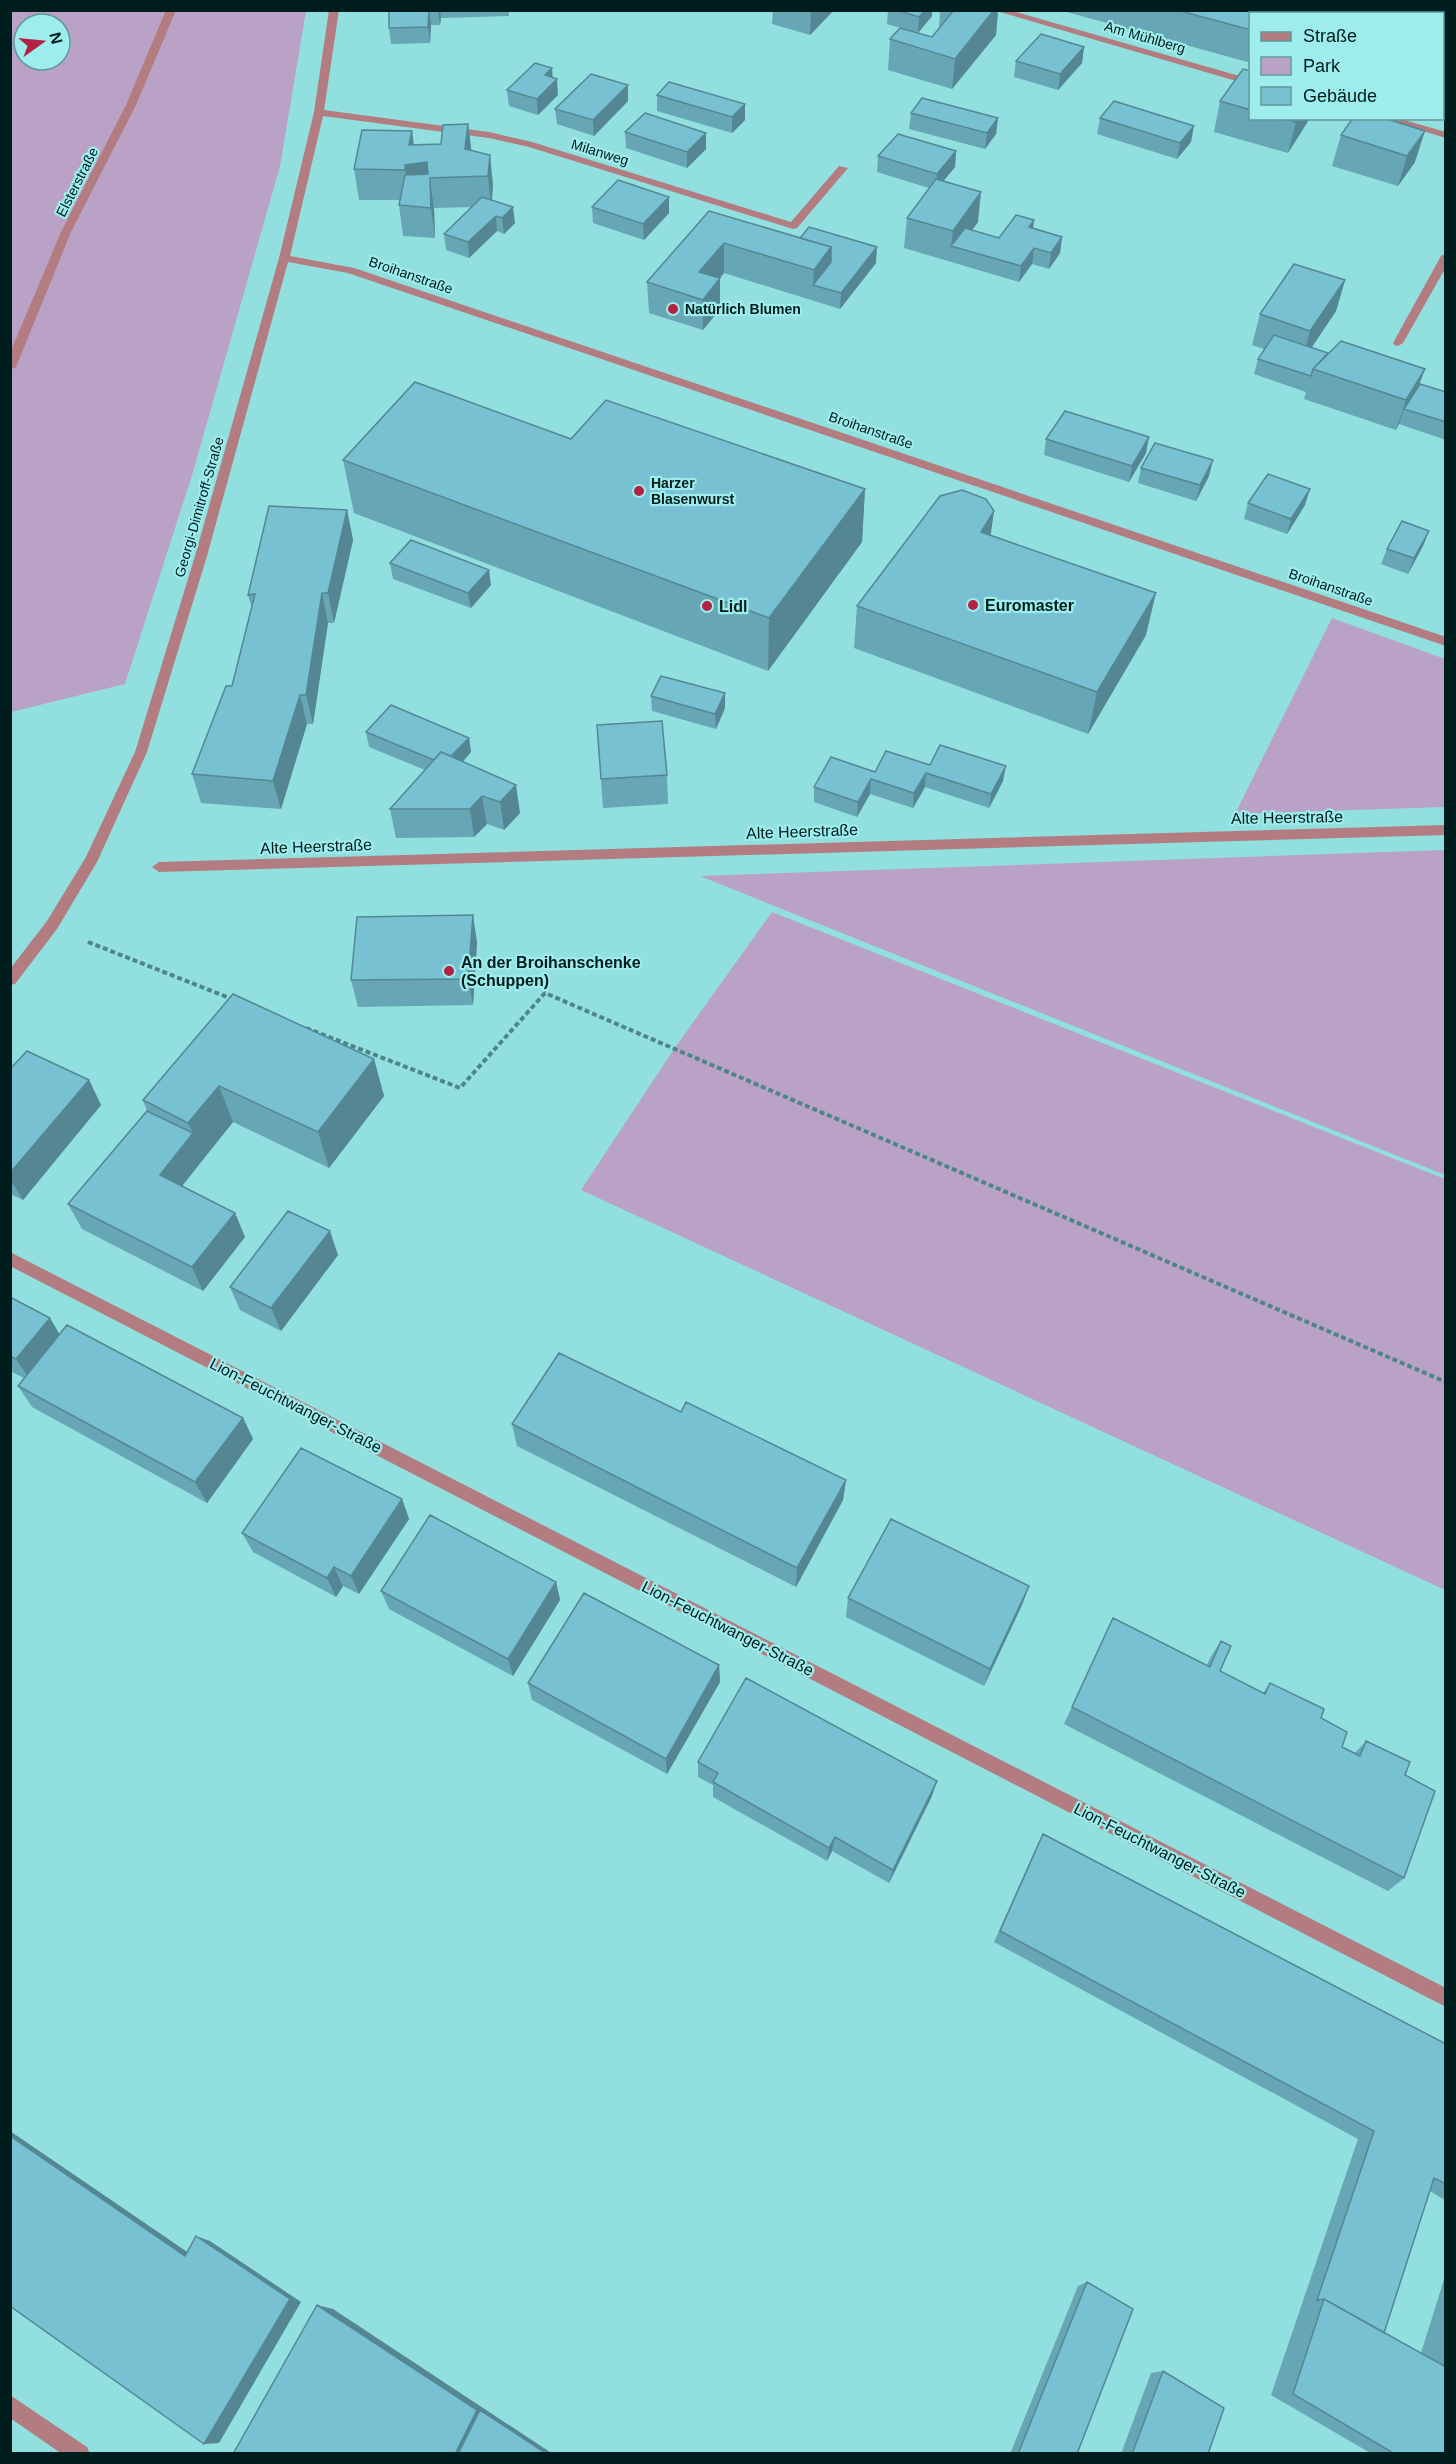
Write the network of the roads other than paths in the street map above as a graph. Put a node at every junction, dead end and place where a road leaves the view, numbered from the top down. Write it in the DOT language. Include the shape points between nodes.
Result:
graph roads {
  1 [pos="171,10"];
  2 [pos="334,10"];
  3 [pos="997,10"];
  4 [pos="1249,81"];
  5 [pos="319,112"];
  6 [pos="1391,120"];
  7 [pos="1446,135"];
  8 [pos="843,168"];
  9 [pos="1446,256"];
  10 [pos="284,258"];
  11 [pos="1398,343"];
  12 [pos="10,367"];
  13 [pos="1446,642"];
  14 [pos="1446,830"];
  15 [pos="159,867"];
  16 [pos="10,980"];
  17 [pos="10,1258"];
  18 [pos="1446,1998"];
  19 [pos="10,2405"];
  20 [pos="80,2454"];
  1 -- 12 [label="street, Elsterstraße" via="131,105 66,232"];
  2 -- 5 [label="street, Georgi-Dimitroff-Straße"];
  3 -- 4 [label="street, Am Mühlberg"];
  5 -- 8 [label="street, Milanweg" via="489,135 532,145 793,226"];
  5 -- 10 [label="street, Georgi-Dimitroff-Straße"];
  6 -- 7 [label="street"];
  9 -- 11 [label="street"];
  10 -- 13 [label="street, Broihanstraße" via="350,270"];
  10 -- 16 [label="street, Georgi-Dimitroff-Straße" via="201,556 141,752 92,858 52,925"];
  14 -- 15 [label="street, Alte Heerstraße"];
  17 -- 18 [label="street, Lion-Feuchtwanger-Straße"];
  19 -- 20 [label="street"];
}
